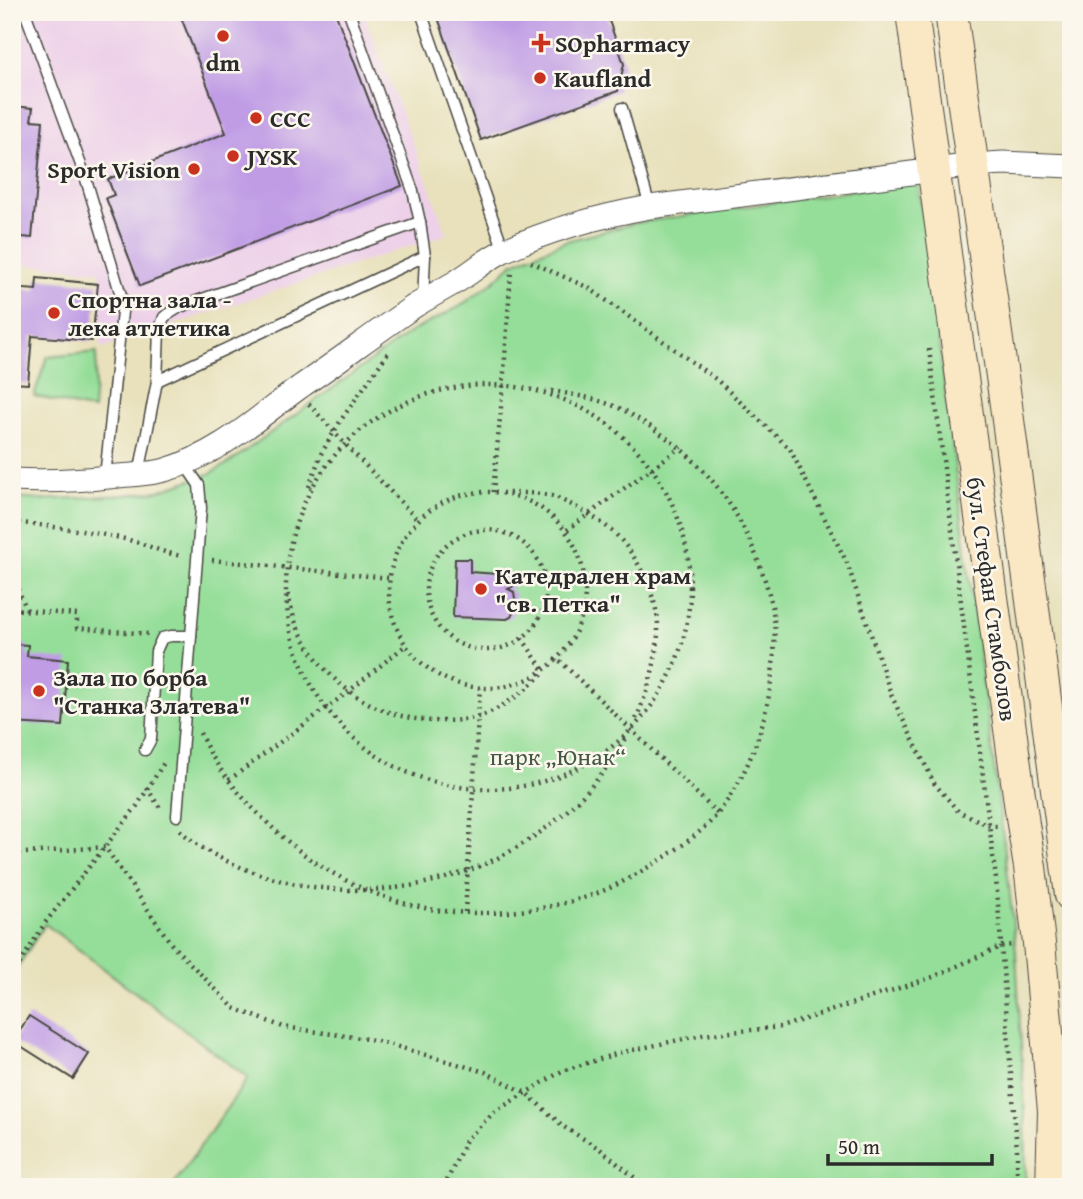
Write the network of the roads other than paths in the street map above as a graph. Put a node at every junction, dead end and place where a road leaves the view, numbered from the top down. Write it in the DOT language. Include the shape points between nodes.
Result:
graph roads {
  1 [pos="25,12"];
  2 [pos="349,12"];
  3 [pos="421,12"];
  4 [pos="912,12"];
  5 [pos="951,12"];
  6 [pos="622,108"];
  7 [pos="972,165"];
  8 [pos="1071,166"];
  9 [pos="933,170"];
  10 [pos="650,207"];
  11 [pos="420,222"];
  12 [pos="504,251"];
  13 [pos="425,256"];
  14 [pos="423,301"];
  15 [pos="157,381"];
  16 [pos="184,463"];
  17 [pos="139,474"];
  18 [pos="105,477"];
  19 [pos="12,480"];
  20 [pos="191,636"];
  21 [pos="145,750"];
  22 [pos="175,820"];
  23 [pos="1030,867"];
  24 [pos="1070,878"];
  25 [pos="1052,1187"];
  1 -- 18 [label="lane" via="85,176 122,302"];
  2 -- 11 [label="lane"];
  3 -- 12 [label="lane"];
  4 -- 9 [label="main road, бул. Стефан Стамболов"];
  5 -- 7 [label="main road, бул. Стефан Стамболов"];
  6 -- 10 [label="lane"];
  7 -- 8 [label="street"];
  7 -- 9 [label="street"];
  7 -- 24 [label="main road, бул. Стефан Стамболов"];
  9 -- 10 [label="street"];
  9 -- 23 [label="main road, бул. Стефан Стамболов"];
  10 -- 12 [label="street" via="570,226"];
  11 -- 13 [label="lane"];
  11 -- 15 [label="lane" via="180,307 164,317 159,331"];
  12 -- 14 [label="street"];
  13 -- 14 [label="lane"];
  13 -- 15 [label="lane"];
  14 -- 16 [label="street" via="243,432"];
  15 -- 17 [label="lane"];
  16 -- 17 [label="street"];
  16 -- 20 [label="lane" via="199,485 201,519"];
  17 -- 18 [label="street"];
  18 -- 19 [label="street"];
  20 -- 21 [label="lane" via="162,638 156,651 151,739"];
  20 -- 22 [label="lane"];
  23 -- 24 [label="street"];
  23 -- 25 [label="main road, бул. Стефан Стамболов" via="1054,1111"];
}
